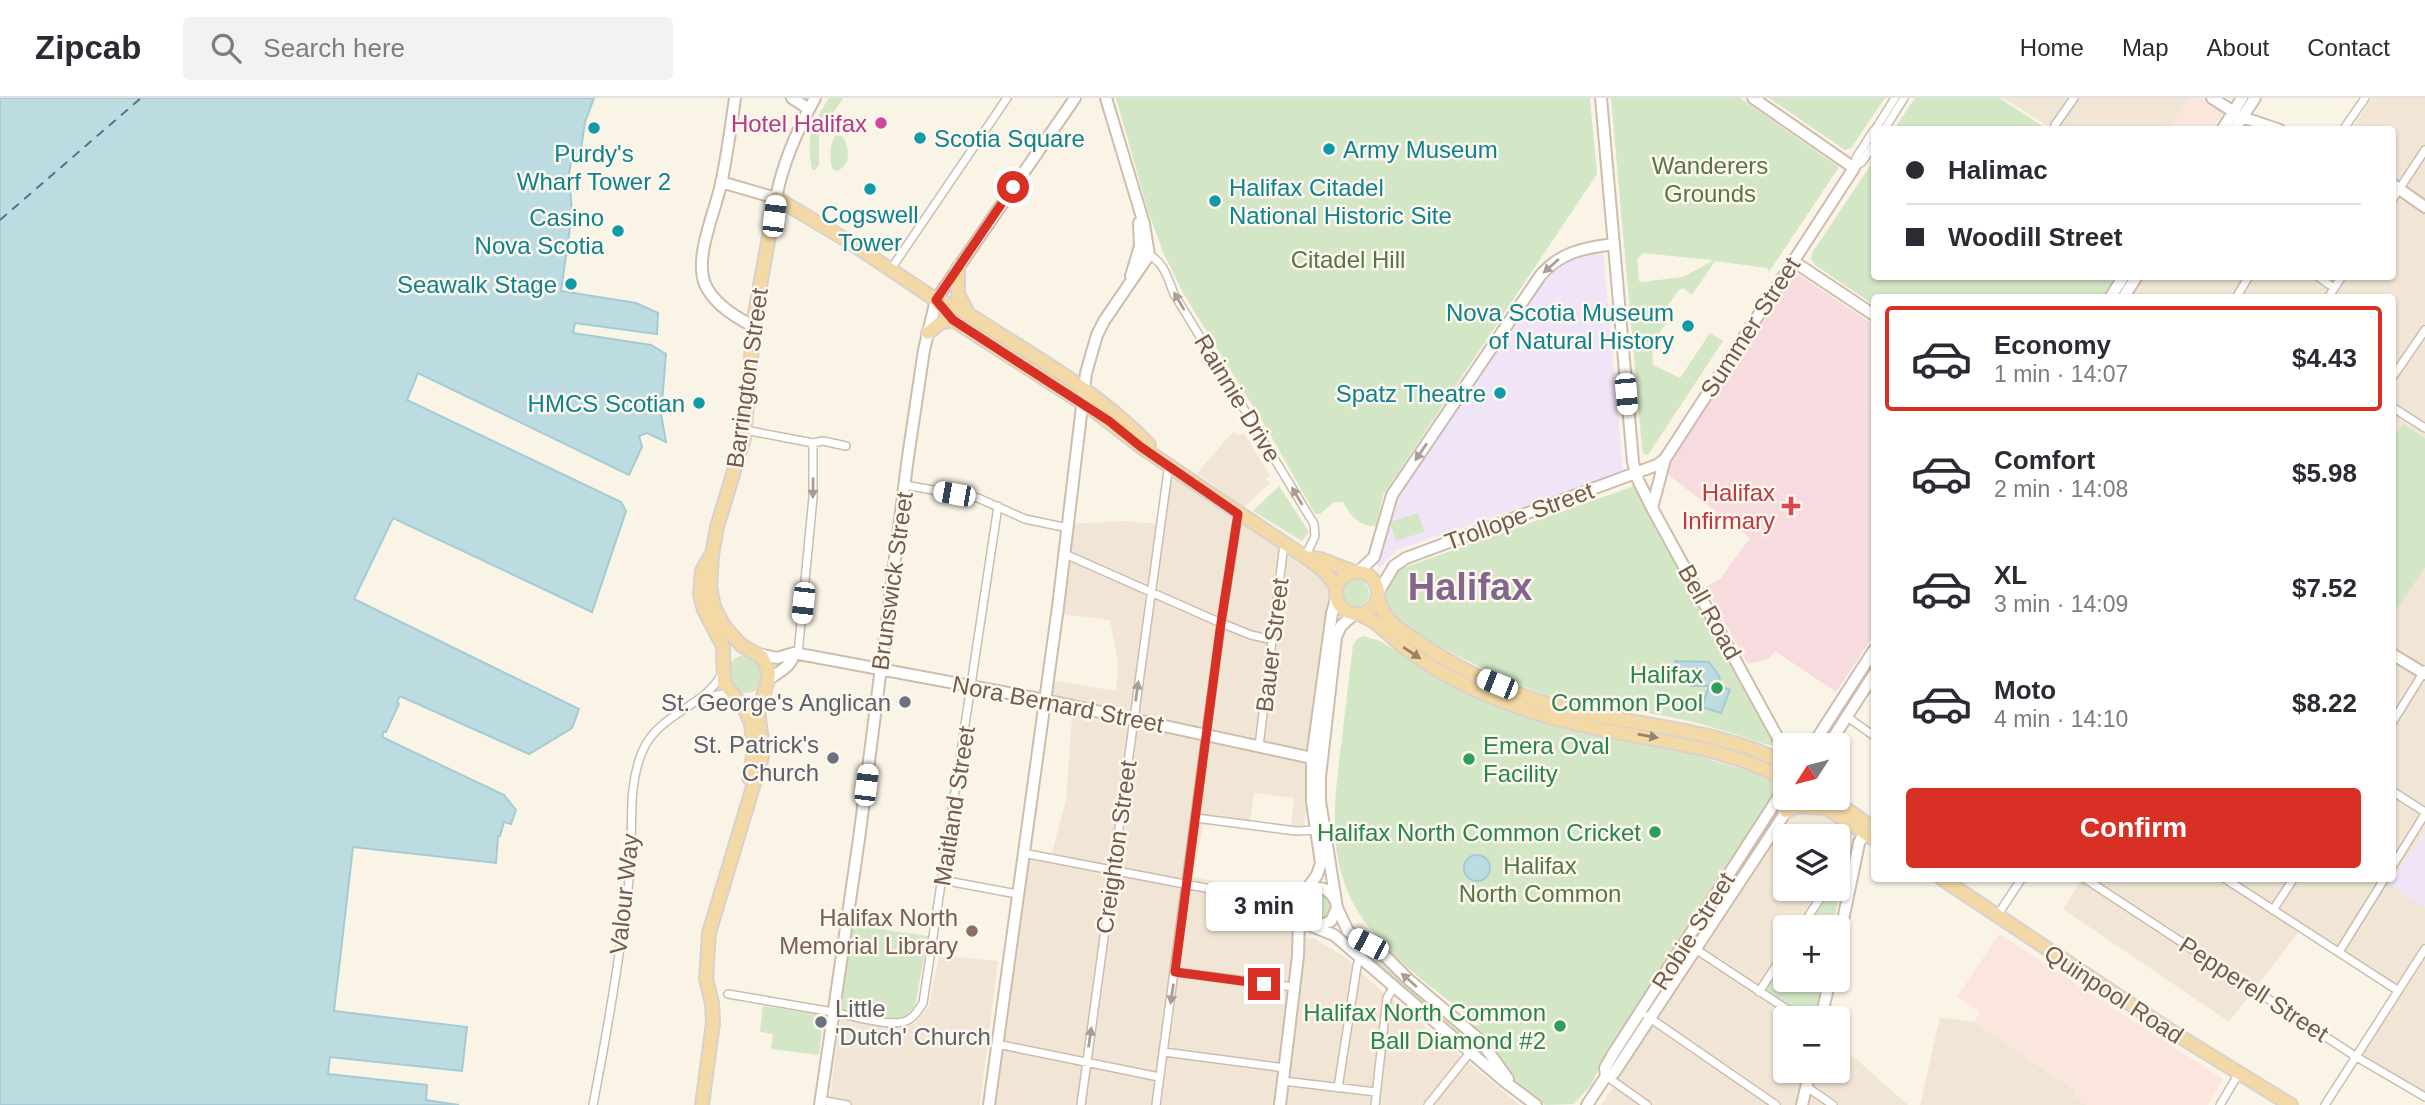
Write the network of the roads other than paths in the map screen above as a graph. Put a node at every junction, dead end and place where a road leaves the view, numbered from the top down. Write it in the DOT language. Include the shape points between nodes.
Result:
graph roads {
  1 [pos="735,98"];
  2 [pos="792,98"];
  3 [pos="815,98"];
  4 [pos="1007,98"];
  5 [pos="1075,98"];
  6 [pos="1106,98"];
  7 [pos="1601,98"];
  8 [pos="1753,98"];
  9 [pos="1895,98"];
  10 [pos="1904,98"];
  11 [pos="2074,98"];
  12 [pos="2212,98"];
  13 [pos="2242,98"];
  14 [pos="2255,98"];
  15 [pos="2365,98"];
  16 [pos="809,109"];
  17 [pos="2238,115"];
  18 [pos="2055,125"];
  19 [pos="1877,126"];
  20 [pos="1886,126"];
  21 [pos="2226,126"];
  22 [pos="2235,126"];
  23 [pos="2269,126"];
  24 [pos="2346,126"];
  25 [pos="1871,135"];
  26 [pos="1871,148"];
  27 [pos="2425,150"];
  28 [pos="1838,157"];
  29 [pos="1854,168"];
  30 [pos="721,182"];
  31 [pos="1842,186"];
  32 [pos="2396,187"];
  33 [pos="776,198"];
  34 [pos="2425,207"];
  35 [pos="1613,244"];
  36 [pos="1804,245"];
  37 [pos="1143,256"];
  38 [pos="1793,261"];
  39 [pos="958,268"];
  40 [pos="891,269"];
  41 [pos="1815,276"];
  42 [pos="2323,280"];
  43 [pos="2339,280"];
  44 [pos="2334,288"];
  45 [pos="2330,294"];
  46 [pos="936,300"];
  47 [pos="1871,313"];
  48 [pos="971,316"];
  49 [pos="953,320"];
  50 [pos="753,326"];
  51 [pos="2425,330"];
  52 [pos="928,333"];
  53 [pos="2396,372"];
  54 [pos="1082,396"];
  55 [pos="2396,410"];
  56 [pos="2425,428"];
  57 [pos="745,430"];
  58 [pos="813,443"];
  59 [pos="846,446"];
  60 [pos="1665,458"];
  61 [pos="1166,462"];
  62 [pos="1635,472"];
  63 [pos="905,485"];
  64 [pos="998,506"];
  65 [pos="1652,508"];
  66 [pos="1238,514"];
  67 [pos="1068,528"];
  68 [pos="1284,544"];
  69 [pos="1065,554"];
  70 [pos="712,555"];
  71 [pos="1305,557"];
  72 [pos="1356,572"];
  73 [pos="1150,590"];
  74 [pos="1337,592"];
  75 [pos="1378,595"];
  76 [pos="1356,614"];
  77 [pos="1221,623"];
  78 [pos="1273,640"];
  79 [pos="755,653"];
  80 [pos="796,654"];
  81 [pos="1871,655"];
  82 [pos="2396,656"];
  83 [pos="723,669"];
  84 [pos="881,669"];
  85 [pos="2424,672"];
  86 [pos="1871,678"];
  87 [pos="767,684"];
  88 [pos="972,686"];
  89 [pos="733,694"];
  90 [pos="1045,700"];
  91 [pos="690,704"];
  92 [pos="1846,716"];
  93 [pos="2396,717"];
  94 [pos="1133,718"];
  95 [pos="1776,733"];
  96 [pos="1820,733"];
  97 [pos="1836,733"];
  98 [pos="1871,734"];
  99 [pos="1207,735"];
  100 [pos="1259,746"];
  101 [pos="1317,759"];
  102 [pos="1773,759"];
  103 [pos="1773,774"];
  104 [pos="2396,794"];
  105 [pos="1773,806"];
  106 [pos="1838,810"];
  107 [pos="1786,811"];
  108 [pos="2425,813"];
  109 [pos="1196,818"];
  110 [pos="743,820"];
  111 [pos="1317,830"];
  112 [pos="1871,834"];
  113 [pos="1023,853"];
  114 [pos="2396,860"];
  115 [pos="1113,870"];
  116 [pos="1850,871"];
  117 [pos="1853,871"];
  118 [pos="943,880"];
  119 [pos="1947,882"];
  120 [pos="2019,882"];
  121 [pos="2090,882"];
  122 [pos="2230,882"];
  123 [pos="2291,882"];
  124 [pos="2383,882"];
  125 [pos="1187,884"];
  126 [pos="1304,892"];
  127 [pos="1017,894"];
  128 [pos="1269,900"];
  129 [pos="1336,904"];
  130 [pos="2273,910"];
  131 [pos="1299,915"];
  132 [pos="1844,915"];
  133 [pos="1997,916"];
  134 [pos="1316,927"];
  135 [pos="1368,944"];
  136 [pos="1694,948"];
  137 [pos="2425,949"];
  138 [pos="2339,952"];
  139 [pos="1298,956"];
  140 [pos="1360,956"];
  141 [pos="1773,970"];
  142 [pos="1175,972"];
  143 [pos="1294,987"];
  144 [pos="1394,987"];
  145 [pos="2397,990"];
  146 [pos="1759,992"];
  147 [pos="728,994"];
  148 [pos="1781,1006"];
  149 [pos="837,1013"];
  150 [pos="1645,1014"];
  151 [pos="1480,1040"];
  152 [pos="998,1044"];
  153 [pos="1164,1052"];
  154 [pos="1471,1052"];
  155 [pos="2355,1055"];
  156 [pos="1087,1062"];
  157 [pos="1285,1068"];
  158 [pos="2239,1073"];
  159 [pos="1606,1076"];
  160 [pos="1159,1077"];
  161 [pos="1283,1081"];
  162 [pos="1808,1083"];
  163 [pos="1807,1087"];
  164 [pos="1339,1088"];
  165 [pos="1517,1089"];
  166 [pos="1376,1092"];
  167 [pos="2425,1097"];
  168 [pos="820,1102"];
  169 [pos="1586,1104"];
  170 [pos="593,1105"];
  171 [pos="702,1105"];
  172 [pos="847,1105"];
  173 [pos="989,1105"];
  174 [pos="1081,1105"];
  175 [pos="1156,1105"];
  176 [pos="1280,1105"];
  177 [pos="1375,1105"];
  178 [pos="1428,1105"];
  179 [pos="1536,1105"];
  180 [pos="1647,1105"];
  181 [pos="1776,1105"];
  182 [pos="1802,1105"];
  183 [pos="1833,1105"];
  184 [pos="2220,1105"];
  185 [pos="2291,1105"];
  186 [pos="2325,1105"];
  1 -- 30 [label="street"];
  2 -- 16 [label="street"];
  3 -- 16 [label="street"];
  4 -- 40 [label="street"];
  5 -- 39 [label="street, Brunswick Street"];
  6 -- 37 [label="street" via="1138,208"];
  7 -- 35 [label="street, Bell Road"];
  8 -- 28 [label="street"];
  9 -- 19 [label="street, Summer Street"];
  10 -- 20 [label="street"];
  11 -- 18 [label="street"];
  12 -- 17 [label="street"];
  13 -- 17 [label="street"];
  14 -- 17 [label="street"];
  15 -- 24 [label="street"];
  16 -- 33 [label="street" via="781,174"];
  17 -- 21 [label="street"];
  17 -- 22 [label="street"];
  17 -- 23 [label="street"];
  25 -- 29 [label="street, Summer Street"];
  26 -- 29 [label="street, Summer Street"];
  27 -- 32 [label="street"];
  28 -- 29 [label="street"];
  28 -- 31 [label="street"];
  29 -- 31 [label="street, Summer Street"];
  30 -- 33 [label="street"];
  30 -- 50 [label="street" via="703,250 702,274 716,300"];
  31 -- 36 [label="street, Summer Street"];
  32 -- 34 [label="street"];
  33 -- 40 [label="main road"];
  33 -- 50 [label="main road, Barrington Street"];
  35 -- 62 [label="street, Bell Road"];
  35 -- 72 [label="street, one-way" via="1569,253 1540,276 1392,495 1374,557"];
  36 -- 38 [label="street, Summer Street"];
  36 -- 41 [label="street"];
  37 -- 54 [label="street" via="1097,335"];
  71 -- 37 [label="street, Rainnie Drive, one-way" via="1315,536 1314,524 1174,294 1162,265"];
  38 -- 41 [label="street"];
  38 -- 60 [label="street, Summer Street"];
  39 -- 46 [label="street, Brunswick Street"];
  39 -- 48 [label="main road" via="958,294"];
  40 -- 46 [label="main road"];
  41 -- 47 [label="street"];
  42 -- 44 [label="street"];
  43 -- 44 [label="street"];
  44 -- 45 [label="street"];
  46 -- 48 [label="main road"];
  46 -- 49 [label="main road"];
  46 -- 52 [label="street, Brunswick Street"];
  48 -- 54 [label="main road"];
  49 -- 52 [label="main road"];
  49 -- 54 [label="main road"];
  50 -- 57 [label="main road, Barrington Street"];
  51 -- 53 [label="street"];
  52 -- 63 [label="street, Brunswick Street"];
  54 -- 61 [label="main road" via="1122,418"];
  54 -- 67 [label="street"];
  55 -- 56 [label="street"];
  57 -- 58 [label="street"];
  57 -- 70 [label="main road, Barrington Street"];
  58 -- 59 [label="street"];
  58 -- 80 [label="street, one-way" via="813,497"];
  60 -- 62 [label="street"];
  60 -- 65 [label="street"];
  61 -- 66 [label="main road"];
  61 -- 73 [label="street, Creighton Street"];
  62 -- 65 [label="street, Bell Road"];
  62 -- 75 [label="street, Trollope Street" via="1406,558 1391,570"];
  63 -- 64 [label="street"];
  63 -- 84 [label="street, Brunswick Street"];
  64 -- 67 [label="street" via="1025,519"];
  64 -- 88 [label="street, Maitland Street"];
  65 -- 95 [label="street, Bell Road"];
  66 -- 68 [label="main road"];
  66 -- 77 [label="street"];
  67 -- 69 [label="street"];
  68 -- 71 [label="main road"];
  68 -- 78 [label="street, Bauer Street"];
  69 -- 73 [label="street"];
  69 -- 90 [label="street"];
  70 -- 79 [label="main road, Barrington Street" via="710,592 716,612 736,639"];
  70 -- 83 [label="main road, Barrington Street" via="702,571 700,594 722,642"];
  71 -- 72 [label="main road"];
  71 -- 74 [label="main road" via="1325,572"];
  72 -- 74 [label="main road" via="1343,578"];
  72 -- 75 [label="main road" via="1375,582"];
  73 -- 77 [label="street"];
  94 -- 73 [label="street, Creighton Street, one-way"];
  74 -- 76 [label="main road" via="1343,608"];
  74 -- 101 [label="street"];
  75 -- 76 [label="main road" via="1368,610"];
  75 -- 102 [label="main road" via="1381,610 1395,626 1446,660 1492,682 1556,706 1698,734"];
  76 -- 101 [label="street" via="1336,637"];
  76 -- 103 [label="main road, one-way" via="1371,619 1408,651 1478,691 1565,722 1664,739"];
  77 -- 78 [label="street"];
  77 -- 99 [label="street"];
  78 -- 100 [label="street, Bauer Street"];
  79 -- 80 [label="street, Nora Bernard Street" via="777,658"];
  79 -- 83 [label="main road" via="736,653"];
  79 -- 87 [label="main road, Barrington Street" via="767,665"];
  80 -- 84 [label="street, Nora Bernard Street"];
  80 -- 87 [label="street"];
  81 -- 96 [label="street"];
  82 -- 85 [label="street"];
  83 -- 89 [label="main road, Barrington Street" via="724,683"];
  83 -- 91 [label="street, Valour Way" via="713,687"];
  84 -- 88 [label="street, Nora Bernard Street"];
  84 -- 149 [label="street, Brunswick Street"];
  85 -- 93 [label="street"];
  86 -- 92 [label="street"];
  87 -- 89 [label="main road" via="752,697"];
  87 -- 110 [label="main road, Barrington Street" via="759,713 763,753"];
  88 -- 90 [label="street, Nora Bernard Street"];
  88 -- 118 [label="street, Maitland Street"];
  89 -- 91 [label="street, Valour Way"];
  89 -- 110 [label="main road, Barrington Street" via="748,714 753,737"];
  90 -- 94 [label="street, Nora Bernard Street"];
  90 -- 113 [label="street"];
  91 -- 170 [label="street, Valour Way" via="659,727 640,757 633,786 629,877"];
  92 -- 97 [label="street"];
  92 -- 98 [label="street"];
  94 -- 99 [label="street, Nora Bernard Street"];
  94 -- 115 [label="street, Creighton Street"];
  99 -- 100 [label="street, Nora Bernard Street"];
  99 -- 109 [label="street"];
  100 -- 101 [label="street, Nora Bernard Street"];
  101 -- 111 [label="street" via="1312,802"];
  101 -- 129 [label="street"];
  104 -- 108 [label="street"];
  105 -- 150 [label="street, Robie Street"];
  106 -- 112 [label="main road"];
  107 -- 136 [label="street, Robie Street"];
  108 -- 114 [label="street"];
  109 -- 111 [label="street"];
  109 -- 125 [label="street"];
  110 -- 171 [label="main road" via="709,933 706,979 713,1023"];
  111 -- 126 [label="street" via="1321,863"];
  112 -- 117 [label="street"];
  113 -- 115 [label="street"];
  113 -- 127 [label="street"];
  115 -- 125 [label="street"];
  156 -- 115 [label="street, Creighton Street, one-way"];
  116 -- 117 [label="street"];
  117 -- 132 [label="street"];
  118 -- 127 [label="street"];
  118 -- 149 [label="street, Maitland Street" via="923,1003 911,1019 886,1022"];
  119 -- 133 [label="main road, Quinpool Road"];
  120 -- 133 [label="street"];
  121 -- 155 [label="street, Pepperell Street"];
  122 -- 130 [label="street"];
  123 -- 130 [label="street"];
  124 -- 138 [label="street"];
  125 -- 128 [label="street"];
  125 -- 142 [label="street"];
  126 -- 128 [label="street"];
  126 -- 129 [label="street" via="1325,889"];
  126 -- 131 [label="street" via="1297,907"];
  127 -- 152 [label="street"];
  128 -- 131 [label="street"];
  129 -- 134 [label="street" via="1331,922"];
  129 -- 135 [label="street" via="1348,931"];
  130 -- 138 [label="street"];
  131 -- 134 [label="street"];
  131 -- 139 [label="street"];
  133 -- 158 [label="main road, Quinpool Road"];
  134 -- 139 [label="street"];
  134 -- 140 [label="street"];
  135 -- 140 [label="street"];
  151 -- 135 [label="street, one-way"];
  136 -- 146 [label="street"];
  136 -- 150 [label="street, Robie Street"];
  137 -- 145 [label="street"];
  138 -- 145 [label="street"];
  139 -- 143 [label="street"];
  140 -- 144 [label="street"];
  140 -- 164 [label="street"];
  141 -- 146 [label="street"];
  142 -- 143 [label="street"];
  142 -- 153 [label="street, one-way"];
  143 -- 157 [label="street"];
  144 -- 154 [label="street"];
  144 -- 166 [label="street" via="1387,998"];
  145 -- 155 [label="street"];
  146 -- 148 [label="street"];
  147 -- 149 [label="street"];
  149 -- 168 [label="street, Brunswick Street"];
  150 -- 159 [label="street, Robie Street" via="1614,1073"];
  150 -- 181 [label="street"];
  151 -- 154 [label="street"];
  151 -- 165 [label="street"];
  152 -- 156 [label="street"];
  152 -- 173 [label="street"];
  153 -- 157 [label="street"];
  153 -- 160 [label="street"];
  154 -- 165 [label="street"];
  154 -- 178 [label="street"];
  155 -- 167 [label="street, Pepperell Street"];
  155 -- 186 [label="street"];
  156 -- 160 [label="street"];
  156 -- 174 [label="street, Creighton Street"];
  157 -- 161 [label="street"];
  158 -- 184 [label="street"];
  158 -- 185 [label="main road, Quinpool Road"];
  159 -- 169 [label="street, Robie Street"];
  159 -- 180 [label="street"];
  160 -- 175 [label="street"];
  161 -- 164 [label="street"];
  161 -- 176 [label="street"];
  162 -- 163 [label="street"];
  163 -- 182 [label="street"];
  163 -- 183 [label="street"];
  164 -- 166 [label="street"];
  165 -- 179 [label="street"];
  166 -- 177 [label="street"];
  168 -- 172 [label="street"];
}
